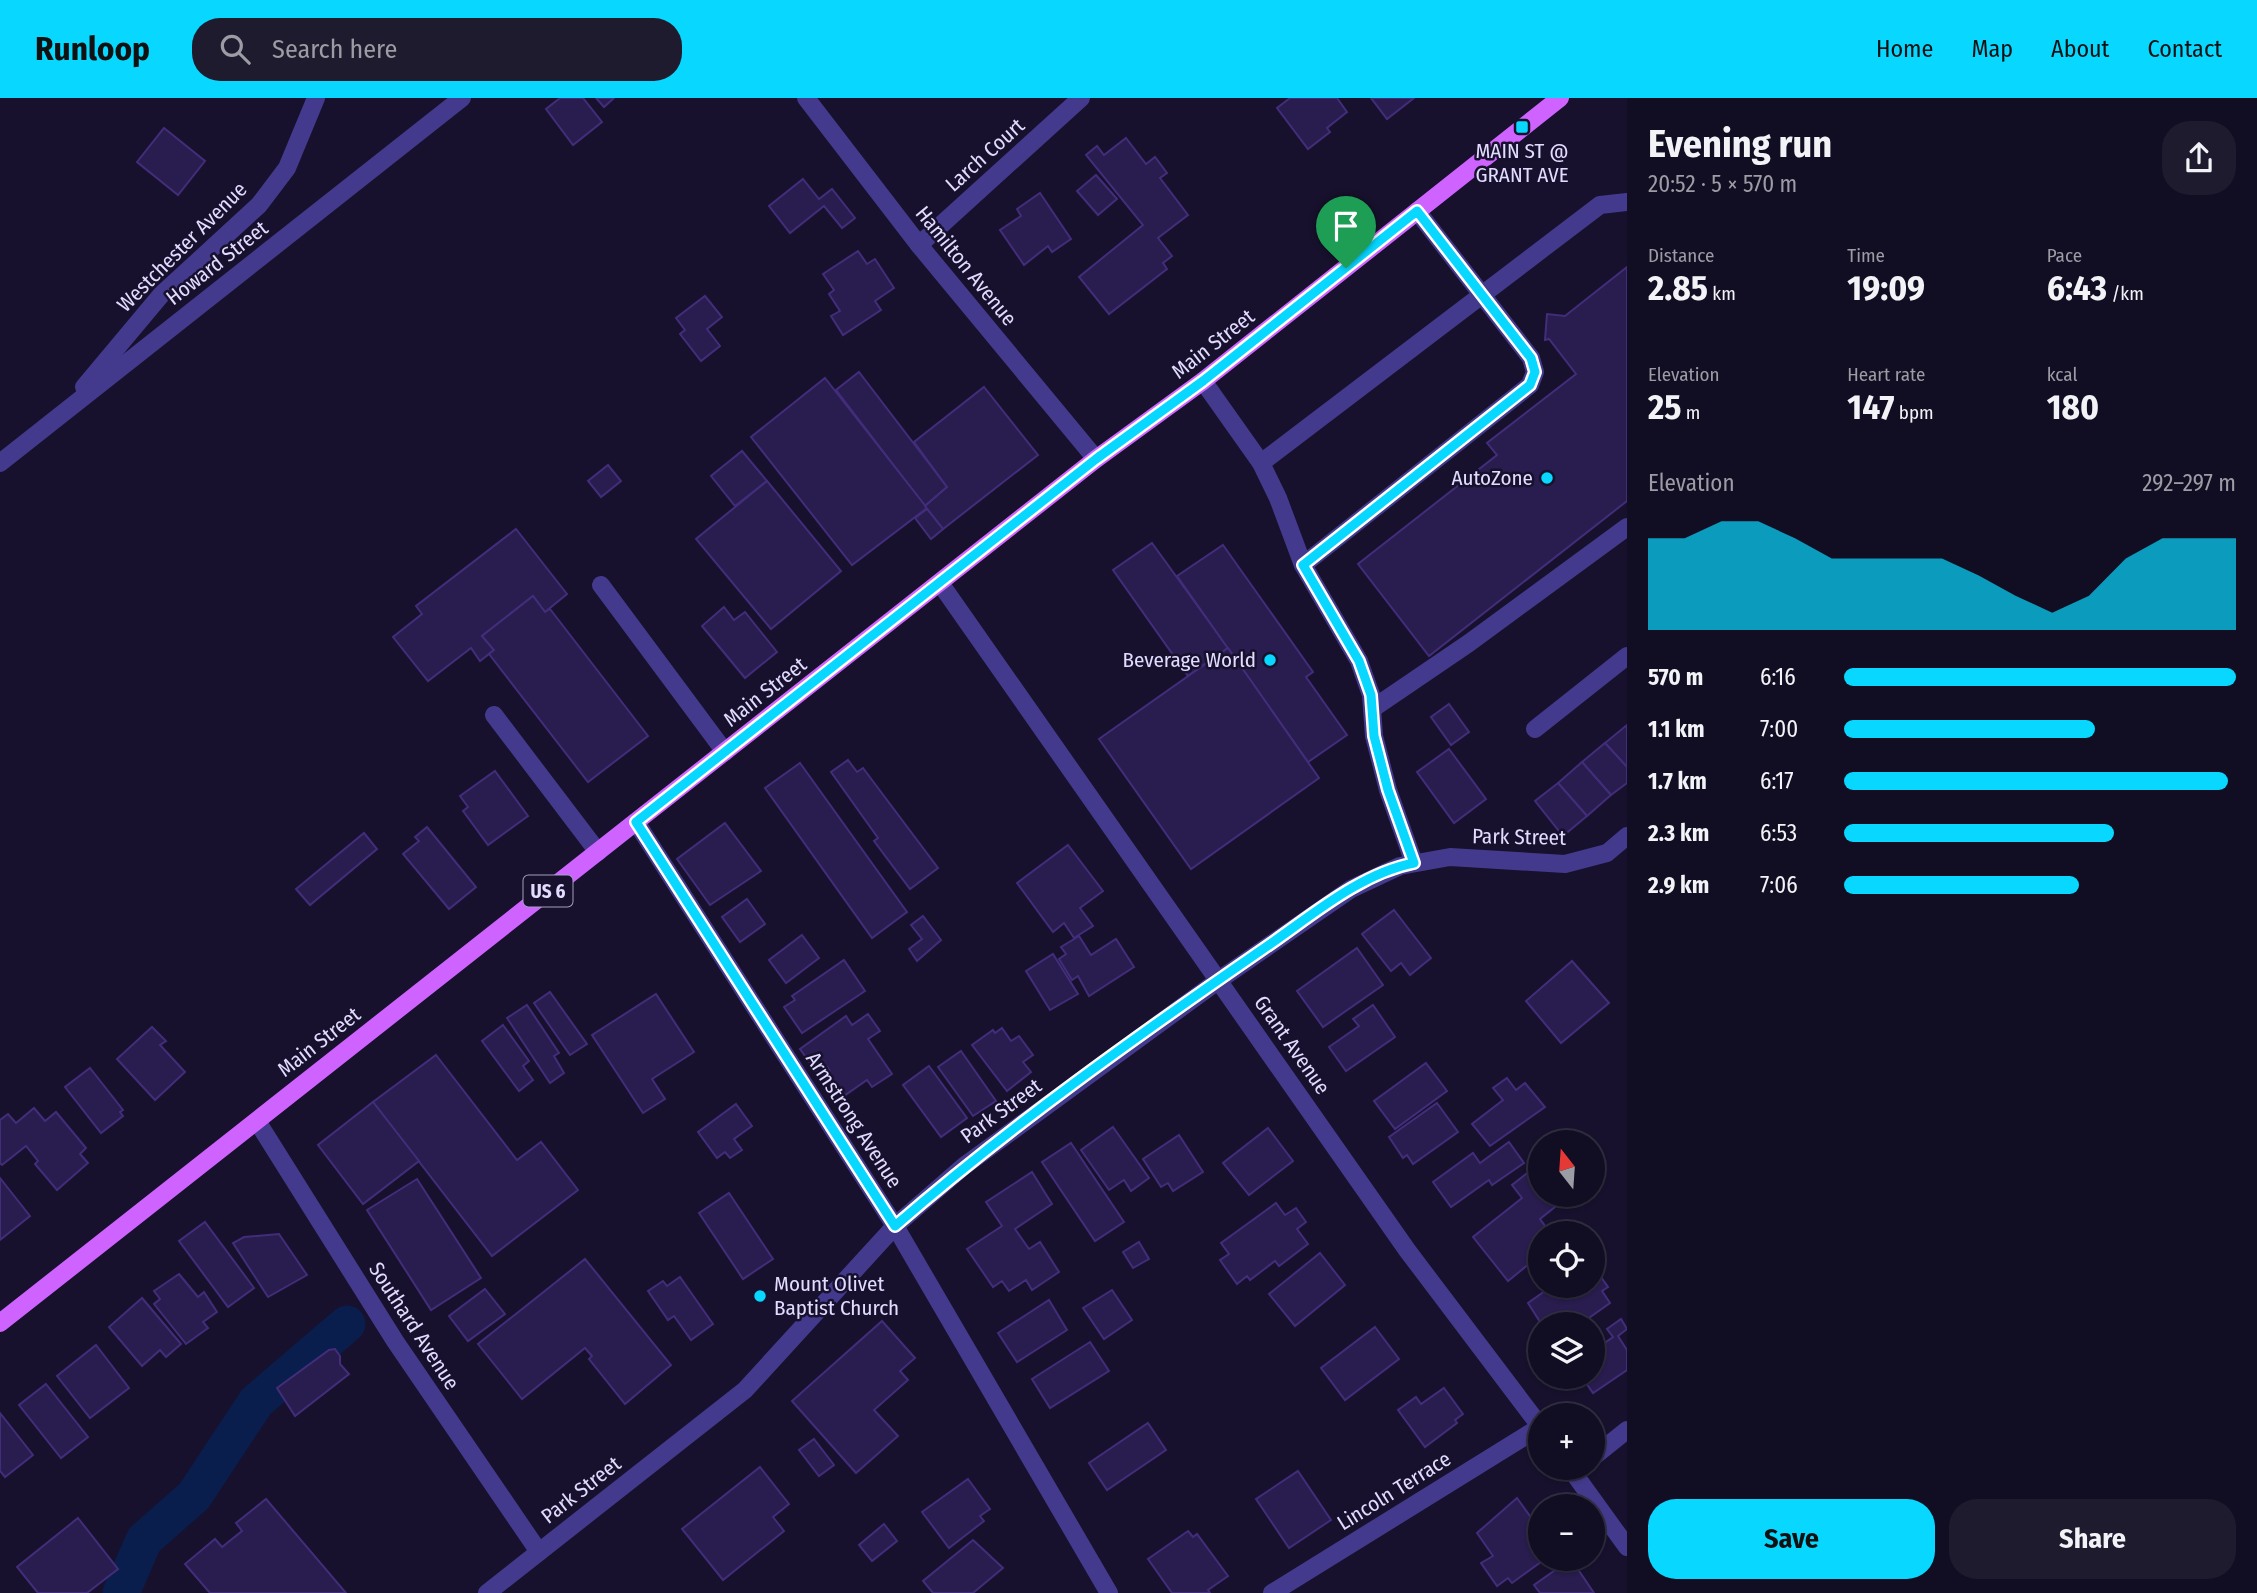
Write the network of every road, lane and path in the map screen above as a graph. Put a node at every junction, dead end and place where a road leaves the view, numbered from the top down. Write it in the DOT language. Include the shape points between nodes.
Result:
graph roads {
  1 [pos="316,98"];
  2 [pos="462,98"];
  3 [pos="806,98"];
  4 [pos="1081,98"];
  5 [pos="1560,98"];
  6 [pos="1627,202"];
  7 [pos="1417,211"];
  8 [pos="919,245"];
  9 [pos="1482,294"];
  10 [pos="1203,381"];
  11 [pos="61,415"];
  12 [pos="1096,459"];
  13 [pos="0,463"];
  14 [pos="1261,463"];
  15 [pos="1627,527"];
  16 [pos="1303,565"];
  17 [pos="940,583"];
  18 [pos="601,585"];
  19 [pos="1627,656"];
  20 [pos="1373,709"];
  21 [pos="494,715"];
  22 [pos="1535,729"];
  23 [pos="725,752"];
  24 [pos="636,822"];
  25 [pos="1627,836"];
  26 [pos="598,852"];
  27 [pos="1414,863"];
  28 [pos="1219,980"];
  29 [pos="257,1121"];
  30 [pos="895,1226"];
  31 [pos="0,1323"];
  32 [pos="1528,1410"];
  33 [pos="1627,1430"];
  34 [pos="1528,1433"];
  35 [pos="1605,1448"];
  36 [pos="1582,1480"];
  37 [pos="1627,1548"];
  38 [pos="539,1552"];
  39 [pos="488,1593"];
  40 [pos="1109,1593"];
  41 [pos="1272,1593"];
  1 -- 11 [label="street, Westchester Avenue" via="287,168 259,205 161,295"];
  2 -- 11 [label="street, Howard Street"];
  3 -- 8 [label="street, Hamilton Avenue"];
  4 -- 8 [label="street, Larch Court"];
  5 -- 7 [label="main road, Main Street / US 6"];
  6 -- 9 [label="street" via="1601,205"];
  7 -- 9 [label="street"];
  7 -- 10 [label="main road, Main Street / US 6"];
  8 -- 12 [label="street, Hamilton Avenue"];
  9 -- 14 [label="street"];
  9 -- 16 [label="street" via="1531,358 1535,372 1530,385"];
  10 -- 12 [label="main road, Main Street / US 6"];
  10 -- 14 [label="street"];
  11 -- 13 [label="street, Howard Street"];
  12 -- 17 [label="main road, Main Street / US 6"];
  14 -- 16 [label="street"];
  15 -- 20 [label="street"];
  16 -- 20 [label="street" via="1359,661"];
  17 -- 23 [label="main road, Main Street / US 6"];
  17 -- 28 [label="street, Grant Avenue"];
  18 -- 23 [label="street"];
  19 -- 22 [label="street"];
  20 -- 27 [label="street" via="1374,736 1388,790"];
  21 -- 26 [label="street"];
  23 -- 24 [label="main road, Main Street / US 6"];
  24 -- 26 [label="main road, Main Street / US 6"];
  24 -- 30 [label="street, Armstrong Avenue"];
  25 -- 27 [label="street, Park Street" via="1607,853 1565,864 1450,857"];
  26 -- 29 [label="main road, Main Street / US 6"];
  27 -- 28 [label="street, Park Street" via="1351,889"];
  28 -- 30 [label="street, Park Street" via="964,1166"];
  28 -- 32 [label="street, Grant Avenue" via="1407,1250"];
  29 -- 31 [label="main road, Main Street / US 6"];
  29 -- 38 [label="street, Southard Avenue" via="395,1341"];
  30 -- 38 [label="street, Park Street" via="746,1390"];
  30 -- 40 [label="street, Armstrong Avenue"];
  33 -- 35 [label="street"];
  34 -- 41 [label="street, Lincoln Terrace"];
  36 -- 37 [label="street"];
  38 -- 39 [label="street, Park Street"];
}
